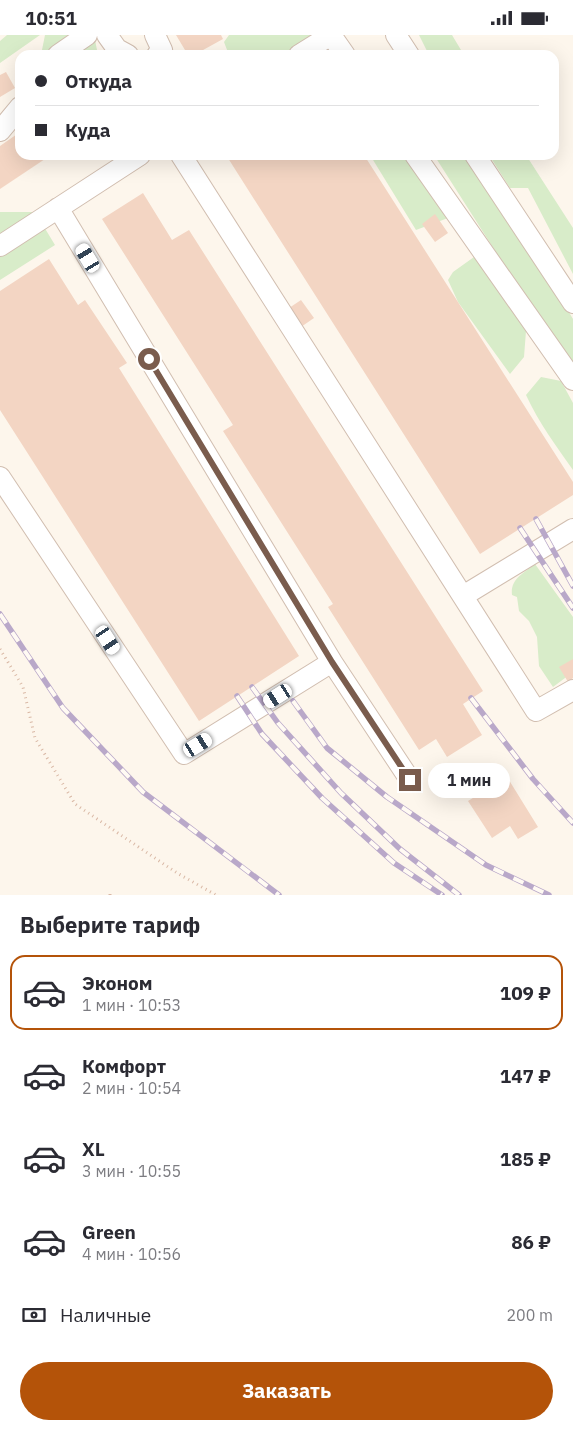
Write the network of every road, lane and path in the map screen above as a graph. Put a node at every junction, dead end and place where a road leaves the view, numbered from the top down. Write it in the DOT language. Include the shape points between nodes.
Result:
graph roads {
  1 [pos="87,35"];
  2 [pos="107,35"];
  3 [pos="155,35"];
  4 [pos="331,35"];
  5 [pos="396,35"];
  6 [pos="65,50"];
  7 [pos="119,50"];
  8 [pos="162,50"];
  9 [pos="307,50"];
  10 [pos="342,50"];
  11 [pos="406,50"];
  12 [pos="15,113"];
  13 [pos="0,131"];
  14 [pos="132,160"];
  15 [pos="184,160"];
  16 [pos="419,160"];
  17 [pos="478,160"];
  18 [pos="58,208"];
  19 [pos="0,247"];
  20 [pos="573,303"];
  21 [pos="573,380"];
  22 [pos="0,477"];
  23 [pos="573,529"];
  24 [pos="463,596"];
  25 [pos="0,649"];
  26 [pos="332,662"];
  27 [pos="573,690"];
  28 [pos="410,780"];
  29 [pos="216,895"];
  1 -- 6 [label="lane"];
  2 -- 7 [label="lane"];
  3 -- 8 [label="lane"];
  4 -- 9 [label="lane"];
  4 -- 10 [label="lane"];
  5 -- 11 [label="lane"];
  12 -- 13 [label="lane"];
  14 -- 18 [label="lane"];
  15 -- 24 [label="lane"];
  16 -- 21 [label="lane"];
  17 -- 20 [label="lane"];
  18 -- 19 [label="lane"];
  18 -- 26 [label="lane"];
  22 -- 26 [label="lane" via="184,754"];
  23 -- 24 [label="lane"];
  24 -- 27 [label="lane" via="536,711"];
  25 -- 29 [label="path" via="23,687 35,738 75,804 176,873"];
  26 -- 28 [label="lane"];
}
